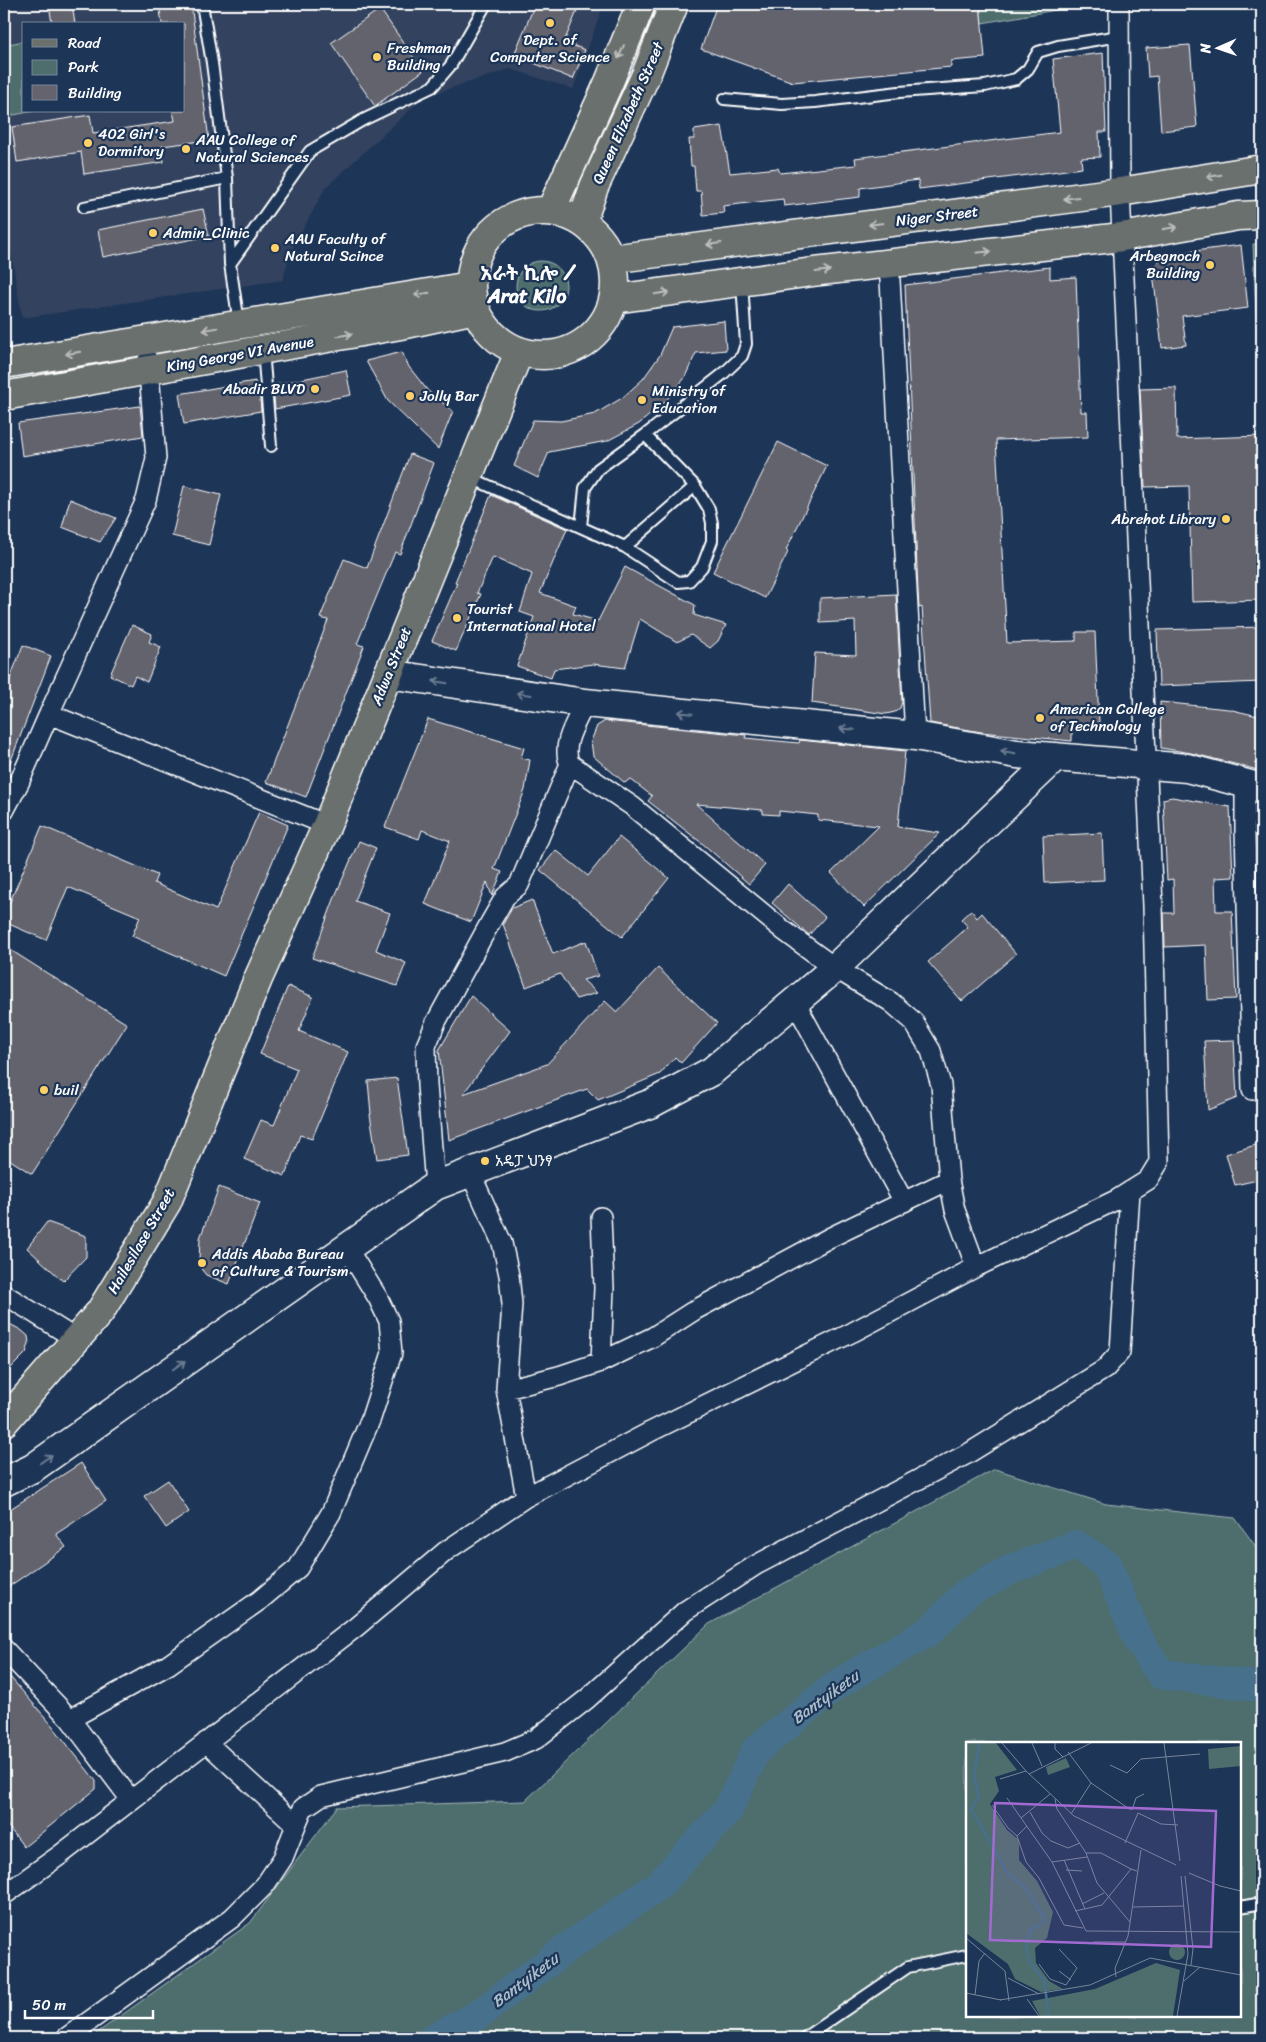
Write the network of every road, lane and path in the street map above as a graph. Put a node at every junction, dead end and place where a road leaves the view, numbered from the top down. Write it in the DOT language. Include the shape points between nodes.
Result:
graph roads {
  1 [pos="202,4"];
  2 [pos="486,4"];
  3 [pos="641,4"];
  4 [pos="674,4"];
  5 [pos="1119,4"];
  6 [pos="1119,36"];
  7 [pos="724,99"];
  8 [pos="1262,169"];
  9 [pos="227,178"];
  10 [pos="1120,192"];
  11 [pos="84,207"];
  12 [pos="550,210"];
  13 [pos="1262,214"];
  14 [pos="582,222"];
  15 [pos="1122,237"];
  16 [pos="611,259"];
  17 [pos="889,262"];
  18 [pos="230,264"];
  19 [pos="742,281"];
  20 [pos="472,298"];
  21 [pos="614,299"];
  22 [pos="240,325"];
  23 [pos="144,340"];
  24 [pos="263,349"];
  25 [pos="520,352"];
  26 [pos="4,364"];
  27 [pos="150,370"];
  28 [pos="4,396"];
  29 [pos="645,435"];
  30 [pos="271,446"];
  31 [pos="468,476"];
  32 [pos="695,486"];
  33 [pos="581,527"];
  34 [pos="624,547"];
  35 [pos="388,674"];
  36 [pos="585,703"];
  37 [pos="49,714"];
  38 [pos="915,736"];
  39 [pos="1056,757"];
  40 [pos="570,764"];
  41 [pos="1146,765"];
  42 [pos="21,778"];
  43 [pos="1254,786"];
  44 [pos="4,787"];
  45 [pos="4,811"];
  46 [pos="327,825"];
  47 [pos="835,968"];
  48 [pos="258,979"];
  49 [pos="795,1002"];
  50 [pos="1252,1090"];
  51 [pos="470,1172"];
  52 [pos="949,1180"];
  53 [pos="435,1186"];
  54 [pos="1130,1191"];
  55 [pos="904,1202"];
  56 [pos="601,1217"];
  57 [pos="347,1248"];
  58 [pos="976,1267"];
  59 [pos="4,1294"];
  60 [pos="77,1340"];
  61 [pos="601,1362"];
  62 [pos="506,1389"];
  63 [pos="4,1422"];
  64 [pos="4,1482"];
  65 [pos="526,1497"];
  66 [pos="4,1649"];
  67 [pos="70,1720"];
  68 [pos="206,1742"];
  69 [pos="131,1800"];
  70 [pos="296,1825"];
  71 [pos="4,1894"];
  72 [pos="1262,1903"];
  73 [pos="1241,1907"];
  74 [pos="966,1955"];
  75 [pos="66,2038"];
  76 [pos="804,2038"];
  1 -- 9 [label="lane"];
  2 -- 18 [label="lane" via="451,65 432,87 310,150"];
  3 -- 12 [label="main road, Queen Elizabeth Street, one-way"];
  4 -- 14 [label="main road, Queen Elizabeth Street" via="646,75 594,187"];
  5 -- 6 [label="street"];
  6 -- 7 [label="lane" via="1038,52 1028,69 1016,79 985,86 782,104"];
  6 -- 10 [label="street"];
  8 -- 10 [label="main road, Niger Street, one-way"];
  9 -- 11 [label="lane"];
  9 -- 18 [label="lane"];
  10 -- 15 [label="street"];
  10 -- 16 [label="main road, Niger Street, one-way"];
  12 -- 14 [label="main road"];
  12 -- 20 [label="main road" via="533,210 512,216 494,229 480,246 472,267"];
  15 -- 13 [label="main road, one-way"];
  14 -- 16 [label="main road" via="601,239"];
  17 -- 15 [label="main road, one-way"];
  15 -- 41 [label="street"];
  16 -- 21 [label="main road"];
  19 -- 17 [label="main road, one-way"];
  17 -- 38 [label="street"];
  18 -- 22 [label="lane"];
  21 -- 19 [label="main road, one-way"];
  19 -- 29 [label="lane" via="746,344 742,356"];
  20 -- 22 [label="main road, King George VI Avenue, one-way"];
  24 -- 20 [label="main road, King George VI Avenue, one-way" via="406,324"];
  20 -- 25 [label="main road" via="485,328 500,343"];
  21 -- 25 [label="main road" via="597,332 580,346 562,354 540,356"];
  22 -- 23 [label="main road, King George VI Avenue, one-way"];
  23 -- 26 [label="main road, King George VI Avenue, one-way"];
  23 -- 27 [label="street"];
  24 -- 27 [label="main road, King George VI Avenue"];
  24 -- 30 [label="lane"];
  25 -- 31 [label="main road, Adwa Street"];
  27 -- 28 [label="main road, King George VI Avenue"];
  27 -- 37 [label="street" via="156,458 146,500"];
  29 -- 32 [label="lane"];
  29 -- 33 [label="lane" via="598,469 585,488"];
  31 -- 33 [label="lane"];
  31 -- 35 [label="main road, Adwa Street"];
  32 -- 34 [label="lane"];
  32 -- 34 [label="lane" via="708,509 712,541 702,567 689,581 678,582"];
  33 -- 34 [label="lane"];
  36 -- 35 [label="street, one-way"];
  35 -- 46 [label="main road, Adwa Street"];
  38 -- 36 [label="street, one-way"];
  36 -- 40 [label="street" via="568,739 565,755"];
  37 -- 42 [label="street"];
  37 -- 46 [label="street"];
  39 -- 38 [label="street, one-way" via="1017,754"];
  39 -- 41 [label="street"];
  39 -- 47 [label="street"];
  40 -- 47 [label="street" via="632,806"];
  40 -- 53 [label="street" via="519,885 505,897 426,1046 426,1085"];
  41 -- 43 [label="street" via="1187,768"];
  41 -- 54 [label="street" via="1159,1162 1148,1180"];
  42 -- 44 [label="street" via="14,787 8,790"];
  42 -- 45 [label="street"];
  43 -- 50 [label="street" via="1245,830"];
  46 -- 48 [label="main road, Adwa Street"];
  47 -- 49 [label="street"];
  47 -- 52 [label="street" via="891,1002 913,1021 931,1051 941,1085"];
  48 -- 60 [label="main road, Hailesilase Street" via="167,1202 100,1312"];
  49 -- 51 [label="street" via="712,1071 652,1103"];
  49 -- 55 [label="street"];
  51 -- 53 [label="street"];
  51 -- 62 [label="street" via="502,1243 510,1275 512,1304"];
  52 -- 55 [label="street"];
  52 -- 58 [label="street"];
  53 -- 57 [label="street"];
  54 -- 58 [label="street"];
  54 -- 70 [label="street" via="1120,1352 1105,1369 969,1453 756,1565 685,1611 587,1699 536,1739 505,1752 321,1796 303,1808"];
  55 -- 61 [label="street" via="829,1238 695,1310 653,1337"];
  56 -- 61 [label="street" via="604,1288"];
  64 -- 57 [label="street, one-way" via="33,1468"];
  57 -- 67 [label="street" via="389,1322 392,1353 371,1418 331,1513 298,1568 260,1600 168,1665"];
  58 -- 65 [label="street"];
  59 -- 60 [label="street"];
  60 -- 63 [label="main road, Hailesilase Street"];
  61 -- 62 [label="street"];
  62 -- 65 [label="street"];
  65 -- 68 [label="street" via="446,1551 356,1627"];
  66 -- 67 [label="street"];
  67 -- 69 [label="street"];
  68 -- 69 [label="street"];
  68 -- 70 [label="street"];
  69 -- 71 [label="street"];
  70 -- 75 [label="street" via="283,1858 266,1884 232,1918"];
  72 -- 73 [label="lane"];
  74 -- 76 [label="lane" via="908,1967"];
}
